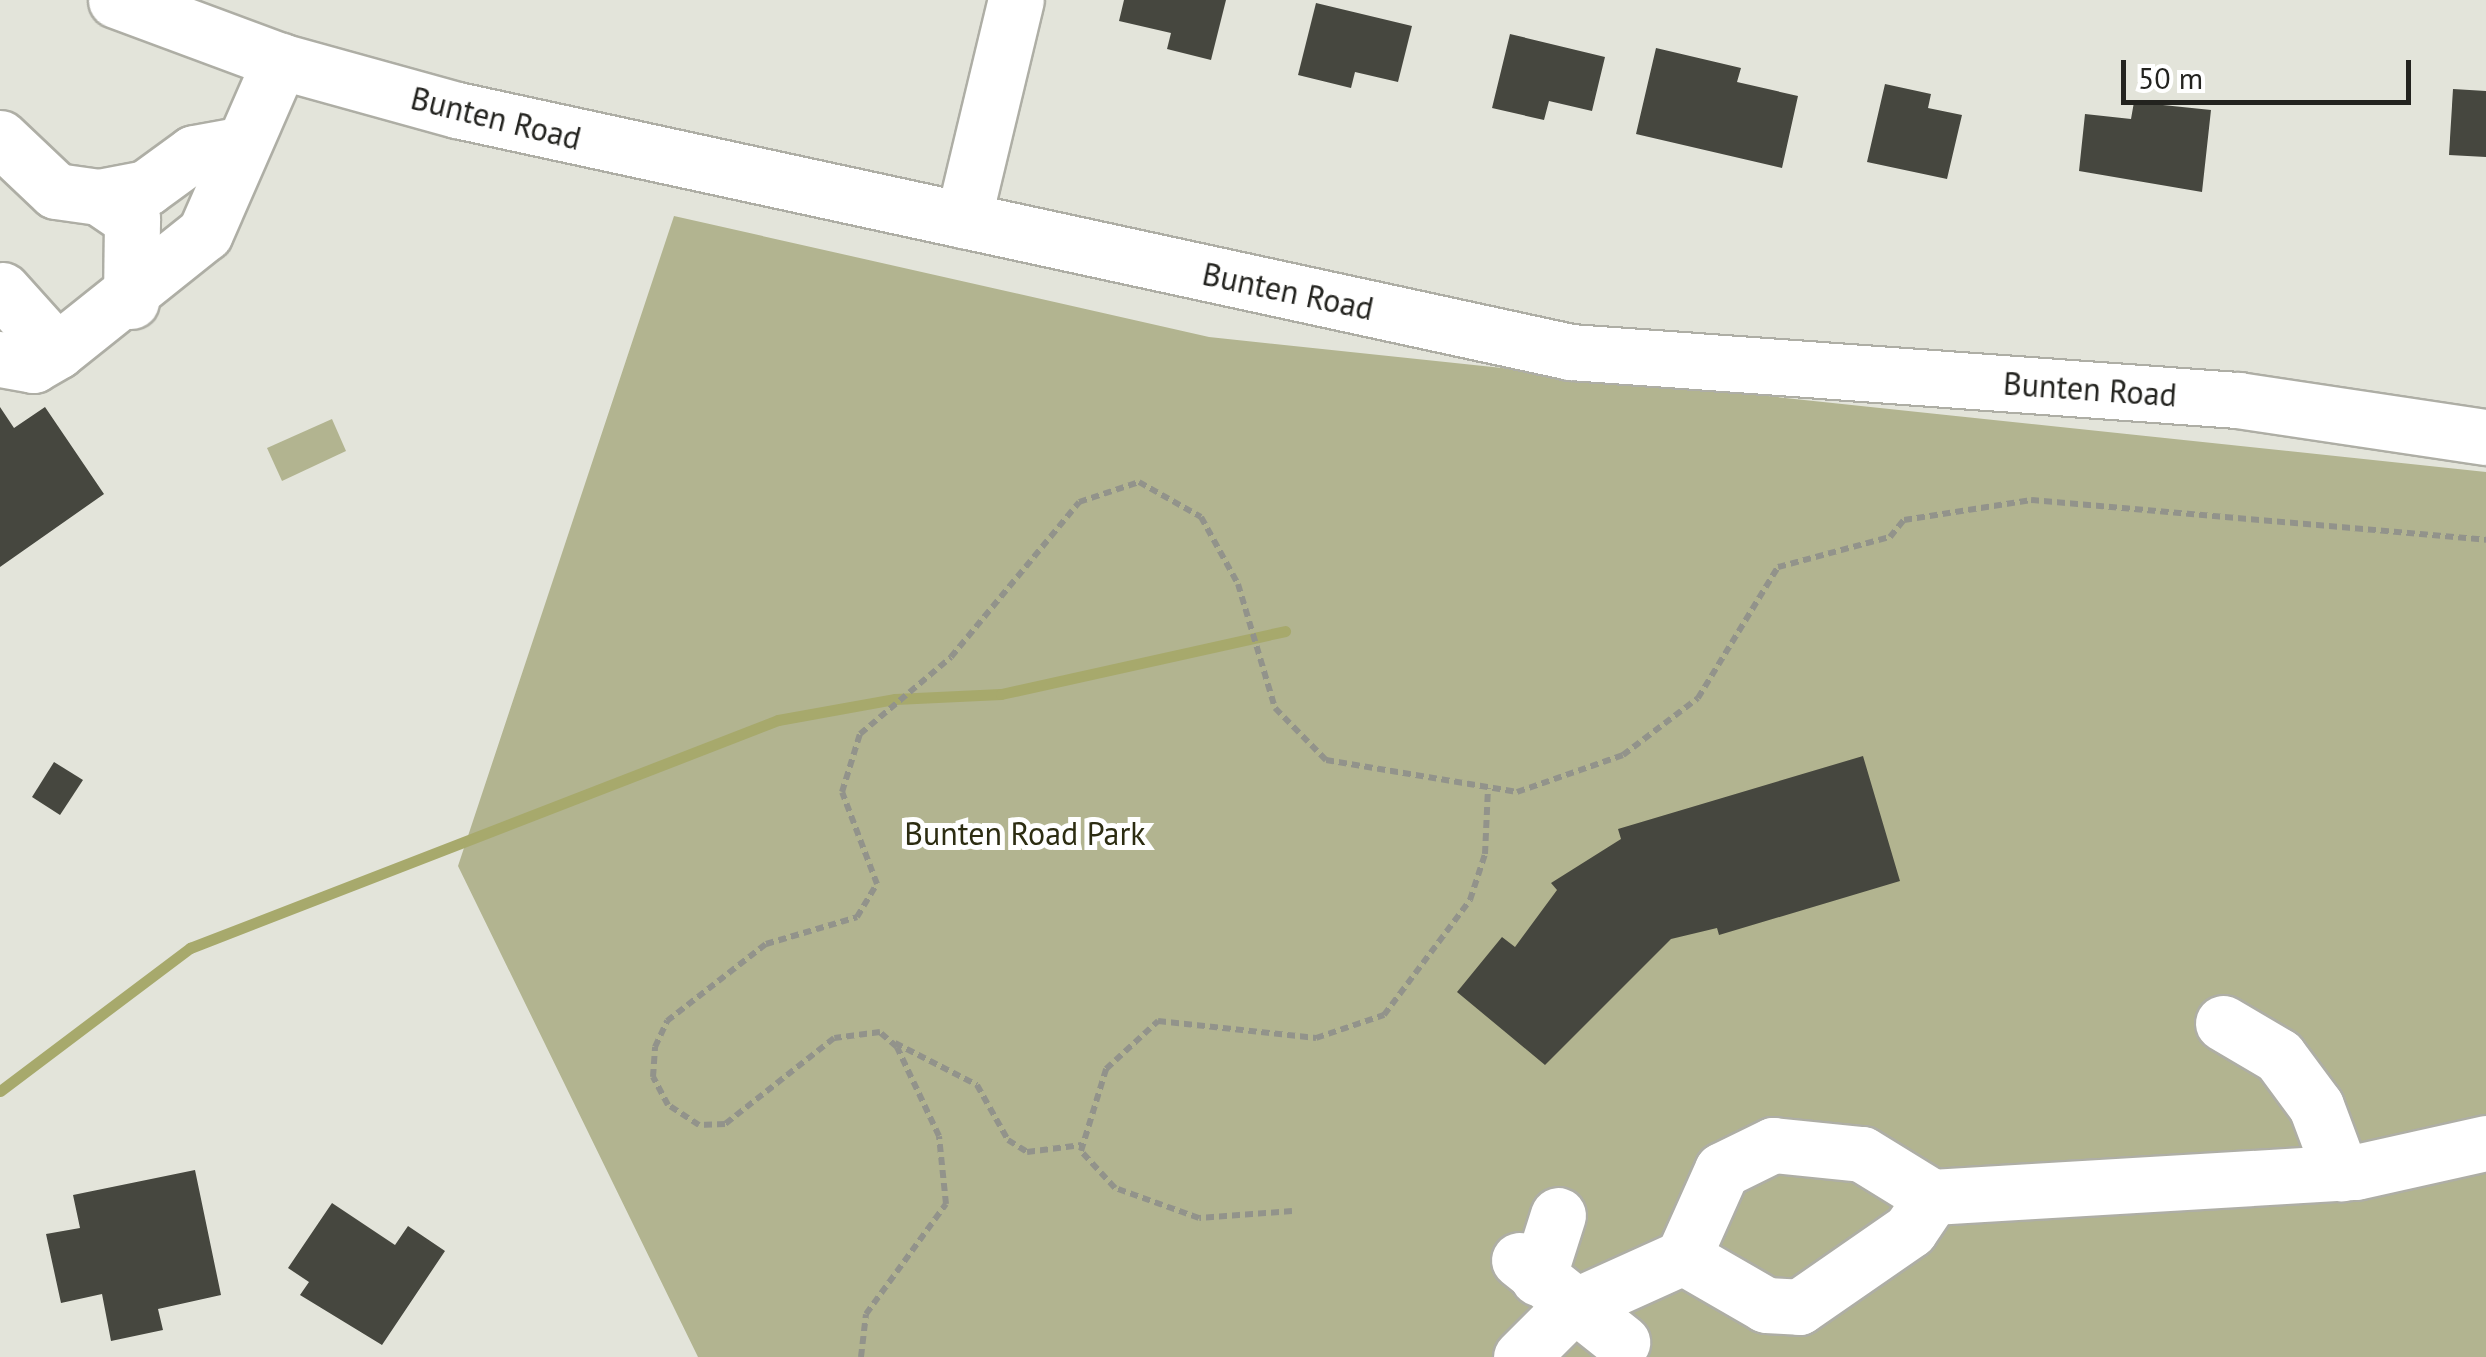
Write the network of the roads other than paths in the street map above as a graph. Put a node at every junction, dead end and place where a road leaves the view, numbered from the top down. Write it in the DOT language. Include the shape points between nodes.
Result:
graph roads {
  1 [pos="116,0"];
  2 [pos="1016,0"];
  3 [pos="280,61"];
  4 [pos="0,138"];
  5 [pos="239,144"];
  6 [pos="98,196"];
  7 [pos="963,220"];
  8 [pos="2,290"];
  9 [pos="131,301"];
  10 [pos="57,351"];
  11 [pos="0,359"];
  12 [pos="2486,437"];
  13 [pos="2223,1023"];
  14 [pos="2486,1143"];
  15 [pos="2341,1174"];
  16 [pos="1932,1197"];
  17 [pos="1558,1215"];
  18 [pos="1684,1257"];
  19 [pos="1542,1282"];
  20 [pos="1622,1342"];
  21 [pos="1521,1357"];
  1 -- 3 [label="street, Bunten Road"];
  2 -- 7 [label="street"];
  3 -- 5 [label="street"];
  3 -- 7 [label="street, Bunten Road" via="726,174"];
  4 -- 6 [label="street" via="56,191"];
  5 -- 6 [label="street" via="194,153 146,188"];
  5 -- 9 [label="street" via="235,178 205,233"];
  6 -- 9 [label="street" via="132,219"];
  7 -- 12 [label="street, Bunten Road" via="1570,352 2238,400"];
  8 -- 10 [label="street"];
  9 -- 10 [label="street"];
  10 -- 11 [label="street" via="33,364"];
  13 -- 15 [label="street" via="2280,1056 2316,1106"];
  14 -- 15 [label="street"];
  15 -- 16 [label="street"];
  16 -- 18 [label="street" via="1910,1230 1800,1307 1766,1305"];
  16 -- 18 [label="street" via="1862,1154 1773,1145 1722,1170"];
  17 -- 19 [label="street"];
  18 -- 19 [label="street"];
  19 -- 20 [label="street"];
  19 -- 21 [label="street"];
}
